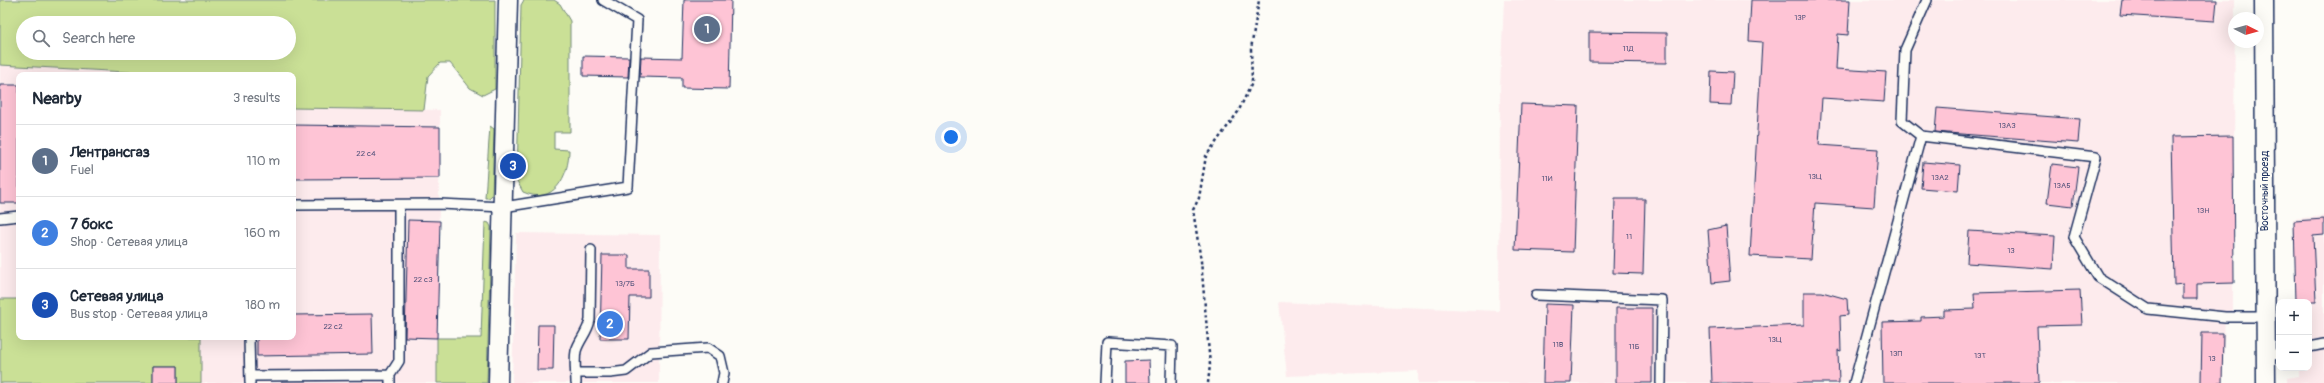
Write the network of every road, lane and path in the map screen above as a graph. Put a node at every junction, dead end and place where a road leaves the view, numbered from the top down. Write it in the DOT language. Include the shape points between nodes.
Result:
graph roads {
  1 [pos="508,0"];
  2 [pos="603,0"];
  3 [pos="1259,0"];
  4 [pos="1927,0"];
  5 [pos="2264,0"];
  6 [pos="1921,136"];
  7 [pos="296,205"];
  8 [pos="399,205"];
  9 [pos="503,207"];
  10 [pos="16,216"];
  11 [pos="0,218"];
  12 [pos="591,250"];
  13 [pos="1536,295"];
  14 [pos="2266,317"];
  15 [pos="250,340"];
  16 [pos="2324,344"];
  17 [pos="2312,346"];
  18 [pos="2272,355"];
  19 [pos="576,373"];
  20 [pos="390,379"];
  21 [pos="250,380"];
  22 [pos="498,383"];
  23 [pos="576,383"];
  24 [pos="722,383"];
  25 [pos="1105,383"];
  26 [pos="1171,383"];
  27 [pos="1208,383"];
  28 [pos="1661,383"];
  29 [pos="1854,383"];
  30 [pos="2266,383"];
  1 -- 9 [label="street"];
  2 -- 9 [label="lane" via="637,20 628,187"];
  3 -- 27 [label="path" via="1251,49 1252,83 1238,112 1206,156 1200,198 1193,210 1201,261 1210,365"];
  4 -- 6 [label="lane" via="1905,50 1902,121"];
  5 -- 14 [label="street, Восточный проезд"];
  6 -- 14 [label="lane" via="2096,157 2074,237 2098,276 2148,308 2225,317"];
  6 -- 29 [label="lane"];
  7 -- 8 [label="lane"];
  8 -- 9 [label="lane"];
  8 -- 20 [label="lane" via="399,361"];
  9 -- 22 [label="street"];
  10 -- 11 [label="lane"];
  12 -- 19 [label="lane" via="590,320 588,331 576,351"];
  13 -- 28 [label="lane" via="1662,300"];
  14 -- 18 [label="street, Восточный проезд"];
  15 -- 21 [label="lane"];
  16 -- 17 [label="lane"];
  18 -- 30 [label="street, Восточный проезд"];
  19 -- 23 [label="lane"];
  19 -- 24 [label="lane" via="626,371 651,352 708,348 720,356 724,373"];
  20 -- 21 [label="lane"];
  25 -- 26 [label="lane" via="1107,342 1172,346"];
}
